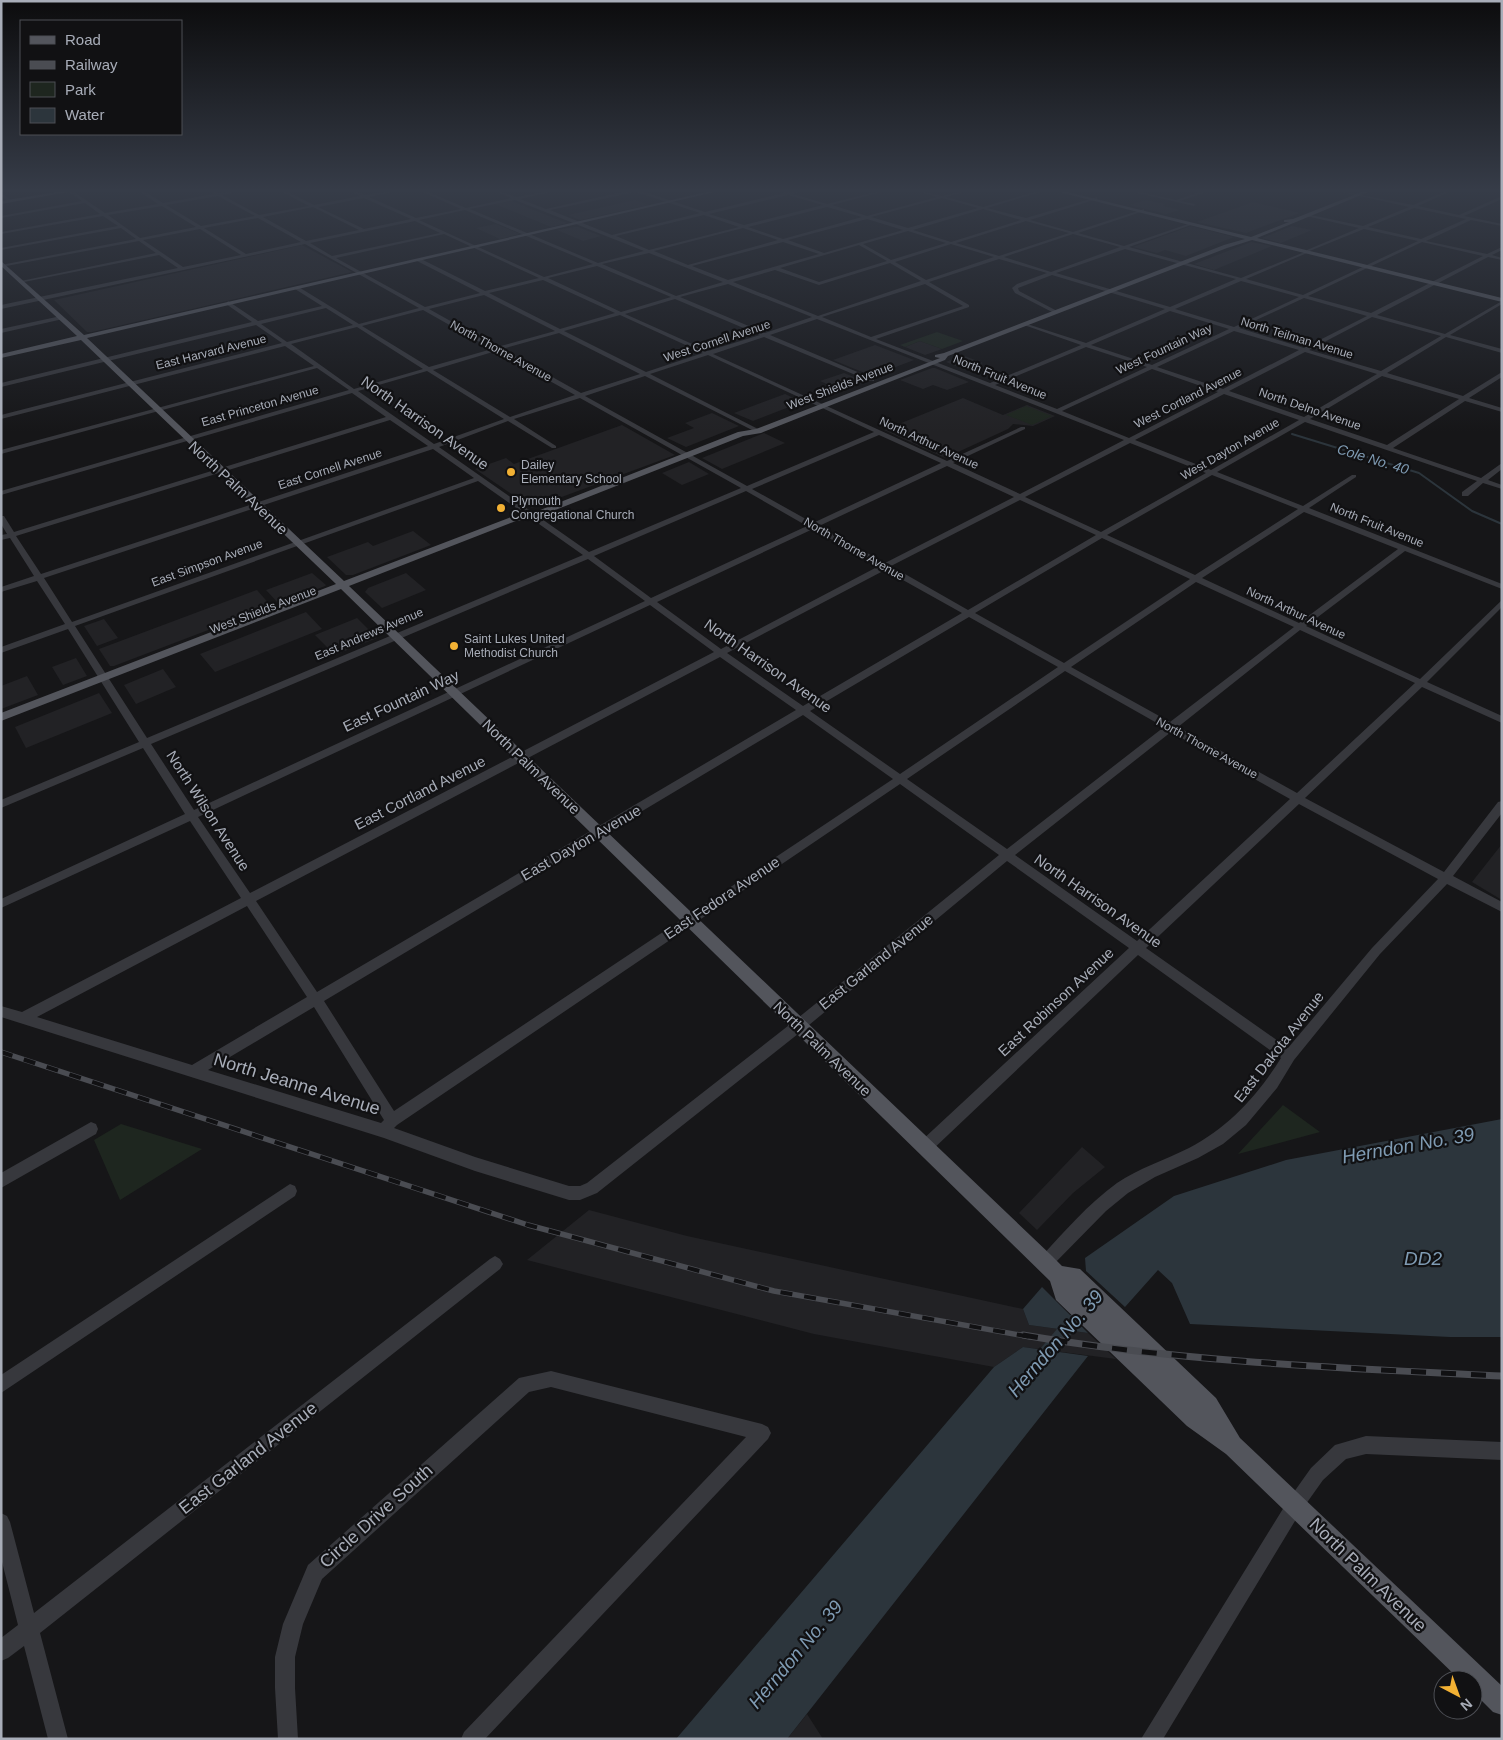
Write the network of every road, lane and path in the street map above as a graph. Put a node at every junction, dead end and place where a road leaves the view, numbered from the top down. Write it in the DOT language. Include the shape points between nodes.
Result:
graph roads {
  1 [pos="7,269"];
  2 [pos="84,269"];
  3 [pos="182,269"];
  4 [pos="354,269"];
  5 [pos="378,269"];
  6 [pos="438,269"];
  7 [pos="525,269"];
  8 [pos="578,269"];
  9 [pos="610,269"];
  10 [pos="696,269"];
  11 [pos="771,269"];
  12 [pos="778,269"];
  13 [pos="867,269"];
  14 [pos="904,269"];
  15 [pos="965,269"];
  16 [pos="1038,269"];
  17 [pos="1062,269"];
  18 [pos="1168,269"];
  19 [pos="1206,269"];
  20 [pos="1264,269"];
  21 [pos="1363,269"];
  22 [pos="1377,269"];
  23 [pos="1462,269"];
  24 [pos="361,273"];
  25 [pos="1051,273"];
  26 [pos="544,278"];
  27 [pos="1240,279"];
  28 [pos="21,282"];
  29 [pos="729,282"];
  30 [pos="926,282"];
  31 [pos="1434,283"];
  32 [pos="297,288"];
  33 [pos="1110,291"];
  34 [pos="486,293"];
  35 [pos="1304,296"];
  36 [pos="676,297"];
  37 [pos="40,299"];
  38 [pos="1502,300"];
  39 [pos="228,303"];
  40 [pos="327,306"];
  41 [pos="1,308"];
  42 [pos="426,309"];
  43 [pos="1170,309"];
  44 [pos="1056,312"];
  45 [pos="621,313"];
  46 [pos="1372,315"];
  47 [pos="819,317"];
  48 [pos="61,318"];
  49 [pos="258,323"];
  50 [pos="1026,324"];
  51 [pos="359,326"];
  52 [pos="1234,329"];
  53 [pos="561,330"];
  54 [pos="1,331"];
  55 [pos="766,335"];
  56 [pos="1444,335"];
  57 [pos="82,337"];
  58 [pos="873,338"];
  59 [pos="289,344"];
  60 [pos="1086,344"];
  61 [pos="496,349"];
  62 [pos="1305,350"];
  63 [pos="1502,351"];
  64 [pos="709,354"];
  65 [pos="1,356"];
  66 [pos="106,360"];
  67 [pos="930,361"];
  68 [pos="319,366"];
  69 [pos="1152,367"];
  70 [pos="429,369"];
  71 [pos="648,374"];
  72 [pos="1382,374"];
  73 [pos="1502,374"];
  74 [pos="872,380"];
  75 [pos="131,384"];
  76 [pos="1,385"];
  77 [pos="991,385"];
  78 [pos="353,390"];
  79 [pos="1225,392"];
  80 [pos="852,395"];
  81 [pos="581,396"];
  82 [pos="1465,399"];
  83 [pos="819,404"];
  84 [pos="157,410"];
  85 [pos="1502,410"];
  86 [pos="1058,412"];
  87 [pos="1,417"];
  88 [pos="392,417"];
  89 [pos="509,419"];
  90 [pos="1305,419"];
  91 [pos="1023,428"];
  92 [pos="755,429"];
  93 [pos="880,432"];
  94 [pos="186,439"];
  95 [pos="1132,440"];
  96 [pos="433,447"];
  97 [pos="554,447"];
  98 [pos="1388,448"];
  99 [pos="1,452"];
  100 [pos="689,456"];
  101 [pos="947,463"];
  102 [pos="1502,465"];
  103 [pos="221,471"];
  104 [pos="1212,472"];
  105 [pos="1354,476"];
  106 [pos="478,479"];
  107 [pos="1482,480"];
  108 [pos="1502,487"];
  109 [pos="746,488"];
  110 [pos="1,492"];
  111 [pos="1465,494"];
  112 [pos="1021,497"];
  113 [pos="258,505"];
  114 [pos="1305,509"];
  115 [pos="532,516"];
  116 [pos="1,518"];
  117 [pos="813,526"];
  118 [pos="13,534"];
  119 [pos="1102,535"];
  120 [pos="1,538"];
  121 [pos="296,543"];
  122 [pos="1404,548"];
  123 [pos="588,555"];
  124 [pos="884,567"];
  125 [pos="39,578"];
  126 [pos="1195,579"];
  127 [pos="1502,587"];
  128 [pos="345,588"];
  129 [pos="1,590"];
  130 [pos="651,601"];
  131 [pos="1502,602"];
  132 [pos="969,615"];
  133 [pos="71,625"];
  134 [pos="1299,627"];
  135 [pos="396,636"];
  136 [pos="1,650"];
  137 [pos="721,653"];
  138 [pos="1064,668"];
  139 [pos="106,680"];
  140 [pos="1421,683"];
  141 [pos="454,693"];
  142 [pos="805,711"];
  143 [pos="1,717"];
  144 [pos="1502,720"];
  145 [pos="1,726"];
  146 [pos="1170,727"];
  147 [pos="145,742"];
  148 [pos="521,758"];
  149 [pos="899,778"];
  150 [pos="1296,798"];
  151 [pos="1,804"];
  152 [pos="1502,805"];
  153 [pos="192,814"];
  154 [pos="599,833"];
  155 [pos="1007,855"];
  156 [pos="1445,878"];
  157 [pos="249,899"];
  158 [pos="1,904"];
  159 [pos="1502,908"];
  160 [pos="690,921"];
  161 [pos="1137,948"];
  162 [pos="315,1000"];
  163 [pos="1,1011"];
  164 [pos="22,1018"];
  165 [pos="798,1026"];
  166 [pos="1289,1056"];
  167 [pos="194,1071"];
  168 [pos="388,1126"];
  169 [pos="91,1129"];
  170 [pos="925,1147"];
  171 [pos="1,1181"];
  172 [pos="290,1191"];
  173 [pos="580,1193"];
  174 [pos="495,1264"];
  175 [pos="1061,1278"];
  176 [pos="1108,1322"];
  177 [pos="1,1385"];
  178 [pos="1234,1446"];
  179 [pos="1502,1451"];
  180 [pos="1295,1505"];
  181 [pos="1,1522"];
  182 [pos="30,1628"];
  183 [pos="1,1651"];
  184 [pos="1502,1704"];
  185 [pos="58,1739"];
  186 [pos="288,1739"];
  187 [pos="471,1739"];
  188 [pos="1151,1739"];
  1 -- 28 [label="main road, North Palm Avenue"];
  2 -- 28 [label="street"];
  3 -- 37 [label="street"];
  4 -- 24 [label="street, North Thorne Avenue"];
  5 -- 24 [label="main road"];
  6 -- 34 [label="street"];
  7 -- 26 [label="street, North Arthur Avenue"];
  8 -- 26 [label="street, East Harvard Avenue"];
  9 -- 36 [label="street"];
  10 -- 29 [label="street, North Fruit Avenue"];
  11 -- 29 [label="street, East Princeton Avenue"];
  12 -- 13 [label="street" via="818,284"];
  14 -- 30 [label="street"];
  15 -- 30 [label="street, West Cornell Avenue"];
  16 -- 25 [label="street, North Teilman Avenue"];
  17 -- 25 [label="street"];
  18 -- 33 [label="main road, West Shields Avenue"];
  19 -- 27 [label="street"];
  20 -- 27 [label="street"];
  21 -- 35 [label="street, West Fountain Way"];
  22 -- 31 [label="main road"];
  23 -- 31 [label="street, West Cortland Avenue"];
  24 -- 32 [label="main road"];
  24 -- 42 [label="street, North Thorne Avenue"];
  25 -- 33 [label="street, North Teilman Avenue"];
  25 -- 44 [label="street" via="1015,288 1016,292"];
  26 -- 34 [label="street, East Harvard Avenue"];
  26 -- 45 [label="street, North Arthur Avenue"];
  27 -- 35 [label="street"];
  27 -- 43 [label="street"];
  28 -- 37 [label="main road, North Palm Avenue"];
  29 -- 36 [label="street, East Princeton Avenue"];
  29 -- 47 [label="street, North Fruit Avenue"];
  30 -- 47 [label="street, West Cornell Avenue"];
  30 -- 58 [label="street" via="968,306"];
  31 -- 38 [label="main road"];
  31 -- 46 [label="street, West Cortland Avenue"];
  32 -- 39 [label="main road"];
  32 -- 40 [label="street"];
  33 -- 43 [label="street, North Teilman Avenue"];
  33 -- 44 [label="main road, West Shields Avenue"];
  34 -- 42 [label="street, East Harvard Avenue"];
  34 -- 53 [label="street"];
  35 -- 46 [label="street"];
  35 -- 52 [label="street, West Fountain Way"];
  36 -- 45 [label="street, East Princeton Avenue"];
  36 -- 55 [label="street"];
  37 -- 41 [label="street"];
  37 -- 48 [label="main road, North Palm Avenue"];
  38 -- 56 [label="street, West Dayton Avenue"];
  39 -- 49 [label="street, North Harrison Avenue"];
  39 -- 57 [label="main road"];
  40 -- 49 [label="street"];
  40 -- 51 [label="street"];
  42 -- 51 [label="street, East Harvard Avenue"];
  42 -- 61 [label="street, North Thorne Avenue"];
  43 -- 52 [label="street, North Teilman Avenue"];
  43 -- 60 [label="street"];
  44 -- 50 [label="main road, West Shields Avenue"];
  45 -- 53 [label="street, East Princeton Avenue"];
  45 -- 64 [label="street, North Arthur Avenue"];
  46 -- 56 [label="street"];
  46 -- 62 [label="street, West Cortland Avenue"];
  47 -- 55 [label="street, West Cornell Avenue"];
  47 -- 58 [label="street, North Fruit Avenue"];
  48 -- 54 [label="street"];
  48 -- 57 [label="main road, North Palm Avenue"];
  49 -- 59 [label="street, North Harrison Avenue"];
  49 -- 66 [label="street"];
  50 -- 60 [label="street, North Delno Avenue"];
  50 -- 67 [label="main road, West Shields Avenue"];
  51 -- 59 [label="street, East Harvard Avenue"];
  51 -- 70 [label="street"];
  52 -- 62 [label="street, North Teilman Avenue"];
  52 -- 69 [label="street, West Fountain Way"];
  53 -- 61 [label="street, East Princeton Avenue"];
  53 -- 71 [label="street"];
  55 -- 64 [label="street, West Cornell Avenue"];
  55 -- 74 [label="street"];
  56 -- 63 [label="street"];
  56 -- 72 [label="street, West Dayton Avenue"];
  57 -- 65 [label="main road"];
  57 -- 66 [label="main road, North Palm Avenue"];
  58 -- 67 [label="street, North Fruit Avenue"];
  59 -- 68 [label="street, North Harrison Avenue"];
  59 -- 75 [label="street, East Harvard Avenue"];
  60 -- 69 [label="street, North Delno Avenue"];
  60 -- 77 [label="street"];
  61 -- 70 [label="street, East Princeton Avenue"];
  61 -- 81 [label="street, North Thorne Avenue"];
  62 -- 72 [label="street, North Teilman Avenue"];
  62 -- 79 [label="street, West Cortland Avenue"];
  64 -- 71 [label="street, West Cornell Avenue"];
  64 -- 83 [label="street, North Arthur Avenue"];
  66 -- 75 [label="main road, North Palm Avenue"];
  66 -- 76 [label="street"];
  67 -- 74 [label="main road, West Shields Avenue"];
  67 -- 77 [label="street, North Fruit Avenue"];
  67 -- 80 [label="main road, West Shields Avenue"];
  68 -- 78 [label="street, North Harrison Avenue"];
  68 -- 84 [label="street"];
  69 -- 79 [label="street, North Delno Avenue"];
  69 -- 86 [label="street, West Fountain Way"];
  70 -- 78 [label="street, East Princeton Avenue"];
  70 -- 89 [label="street"];
  71 -- 81 [label="street, West Cornell Avenue"];
  71 -- 92 [label="street"];
  72 -- 82 [label="street, North Teilman Avenue"];
  72 -- 90 [label="street, West Dayton Avenue"];
  73 -- 82 [label="street"];
  74 -- 80 [label="main road" via="873,383"];
  74 -- 83 [label="main road, West Shields Avenue"];
  75 -- 84 [label="main road, North Palm Avenue"];
  75 -- 87 [label="street, East Harvard Avenue"];
  77 -- 86 [label="street, North Fruit Avenue"];
  78 -- 88 [label="street, North Harrison Avenue"];
  78 -- 94 [label="street, East Princeton Avenue"];
  79 -- 90 [label="street, North Delno Avenue"];
  79 -- 95 [label="street, West Cortland Avenue"];
  80 -- 83 [label="main road, West Shields Avenue"];
  81 -- 89 [label="street, East Cornell Avenue"];
  81 -- 100 [label="street, North Thorne Avenue"];
  82 -- 85 [label="street, North Teilman Avenue"];
  82 -- 98 [label="street"];
  83 -- 92 [label="main road, West Shields Avenue"];
  83 -- 93 [label="street, North Arthur Avenue"];
  84 -- 94 [label="main road, North Palm Avenue"];
  84 -- 99 [label="street"];
  86 -- 95 [label="street, North Fruit Avenue"];
  88 -- 96 [label="street, North Harrison Avenue"];
  88 -- 103 [label="street"];
  89 -- 96 [label="street, East Cornell Avenue"];
  89 -- 97 [label="street"];
  90 -- 98 [label="street, North Delno Avenue"];
  90 -- 104 [label="street, West Dayton Avenue"];
  91 -- 101 [label="street"];
  92 -- 100 [label="main road, West Shields Avenue"];
  93 -- 101 [label="street, North Arthur Avenue"];
  93 -- 109 [label="street, East Andrews Avenue"];
  94 -- 103 [label="main road, North Palm Avenue"];
  94 -- 110 [label="street, East Princeton Avenue"];
  95 -- 104 [label="street, North Fruit Avenue"];
  95 -- 112 [label="street, West Cortland Avenue"];
  96 -- 106 [label="street, North Harrison Avenue"];
  96 -- 113 [label="street, East Cornell Avenue"];
  98 -- 107 [label="street, North Delno Avenue"];
  100 -- 109 [label="street, North Thorne Avenue"];
  100 -- 115 [label="main road, West Shields Avenue"];
  101 -- 112 [label="street, North Arthur Avenue"];
  101 -- 117 [label="street"];
  102 -- 107 [label="street"];
  103 -- 113 [label="main road, North Palm Avenue"];
  103 -- 118 [label="street"];
  104 -- 114 [label="street, North Fruit Avenue"];
  104 -- 119 [label="street, West Dayton Avenue"];
  105 -- 114 [label="street, East Fedora Avenue"];
  106 -- 115 [label="street, North Harrison Avenue"];
  106 -- 121 [label="street, East Simpson Avenue"];
  107 -- 108 [label="street, North Delno Avenue"];
  107 -- 111 [label="street"];
  109 -- 117 [label="street, North Thorne Avenue"];
  109 -- 123 [label="street, East Andrews Avenue"];
  112 -- 119 [label="street, North Arthur Avenue"];
  112 -- 124 [label="street, West Cortland Avenue"];
  113 -- 121 [label="main road, North Palm Avenue"];
  113 -- 125 [label="street, East Cornell Avenue"];
  114 -- 122 [label="street, North Fruit Avenue"];
  114 -- 126 [label="street, East Fedora Avenue"];
  115 -- 123 [label="street, North Harrison Avenue"];
  115 -- 128 [label="main road, West Shields Avenue" via="520,524"];
  116 -- 118 [label="street, North Wilson Avenue"];
  117 -- 124 [label="street, North Thorne Avenue"];
  117 -- 130 [label="street, East Fountain Way"];
  118 -- 120 [label="street"];
  118 -- 125 [label="street, North Wilson Avenue"];
  119 -- 126 [label="street, North Arthur Avenue"];
  119 -- 132 [label="street, West Dayton Avenue"];
  121 -- 128 [label="main road, North Palm Avenue"];
  121 -- 133 [label="street, East Simpson Avenue"];
  122 -- 127 [label="street, North Fruit Avenue"];
  122 -- 134 [label="street, East Garland Avenue"];
  123 -- 130 [label="street, North Harrison Avenue"];
  123 -- 135 [label="street, East Andrews Avenue"];
  124 -- 132 [label="street, North Thorne Avenue"];
  124 -- 137 [label="street, East Cortland Avenue"];
  125 -- 129 [label="street, East Cornell Avenue"];
  125 -- 133 [label="street, North Wilson Avenue"];
  126 -- 134 [label="street, North Arthur Avenue"];
  126 -- 138 [label="street, East Fedora Avenue"];
  128 -- 135 [label="main road, North Palm Avenue"];
  128 -- 139 [label="main road, West Shields Avenue"];
  130 -- 137 [label="street, North Harrison Avenue"];
  130 -- 141 [label="street, East Fountain Way"];
  131 -- 140 [label="street, East Robinson Avenue"];
  132 -- 138 [label="street, North Thorne Avenue"];
  132 -- 142 [label="street, East Dayton Avenue"];
  133 -- 136 [label="street, East Simpson Avenue"];
  133 -- 139 [label="street, North Wilson Avenue"];
  134 -- 140 [label="street, North Arthur Avenue"];
  134 -- 146 [label="street, East Garland Avenue"];
  135 -- 141 [label="main road, North Palm Avenue"];
  135 -- 147 [label="street, East Andrews Avenue"];
  137 -- 142 [label="street, North Harrison Avenue"];
  137 -- 148 [label="street, East Cortland Avenue"];
  138 -- 146 [label="street, North Thorne Avenue"];
  138 -- 149 [label="street, East Fedora Avenue"];
  139 -- 143 [label="main road, West Shields Avenue"];
  139 -- 145 [label="main road, West Shields Avenue"];
  139 -- 147 [label="street, North Wilson Avenue"];
  140 -- 144 [label="street, North Arthur Avenue"];
  140 -- 150 [label="street, East Robinson Avenue"];
  141 -- 148 [label="main road, North Palm Avenue"];
  141 -- 153 [label="street, East Fountain Way"];
  142 -- 149 [label="street, North Harrison Avenue"];
  142 -- 154 [label="street, East Dayton Avenue"];
  146 -- 150 [label="street, North Thorne Avenue"];
  146 -- 155 [label="street, East Garland Avenue"];
  147 -- 151 [label="street, East Andrews Avenue"];
  147 -- 153 [label="street, North Wilson Avenue"];
  148 -- 154 [label="main road, North Palm Avenue"];
  148 -- 157 [label="street, East Cortland Avenue"];
  149 -- 155 [label="street, North Harrison Avenue"];
  149 -- 160 [label="street, East Fedora Avenue"];
  150 -- 156 [label="street, North Thorne Avenue"];
  150 -- 161 [label="street, East Robinson Avenue"];
  152 -- 156 [label="street, East Dakota Avenue"];
  153 -- 157 [label="street, North Wilson Avenue"];
  153 -- 158 [label="street, East Fountain Way"];
  154 -- 160 [label="main road, North Palm Avenue"];
  154 -- 162 [label="street, East Dayton Avenue"];
  155 -- 161 [label="street, North Harrison Avenue"];
  155 -- 165 [label="street, East Garland Avenue"];
  156 -- 159 [label="street, North Thorne Avenue"];
  156 -- 166 [label="street, East Dakota Avenue" via="1376,951"];
  157 -- 162 [label="street, North Wilson Avenue"];
  157 -- 164 [label="street, East Cortland Avenue"];
  160 -- 165 [label="main road, North Palm Avenue"];
  160 -- 168 [label="street, East Fedora Avenue"];
  161 -- 166 [label="street, North Harrison Avenue"];
  161 -- 170 [label="street, East Robinson Avenue"];
  162 -- 167 [label="street, East Dayton Avenue"];
  162 -- 168 [label="street, North Wilson Avenue"];
  163 -- 164 [label="street, North Jeanne Avenue"];
  164 -- 167 [label="street, North Jeanne Avenue"];
  165 -- 170 [label="main road, North Palm Avenue"];
  165 -- 173 [label="street, East Garland Avenue" via="592,1188"];
  166 -- 175 [label="street, East Dakota Avenue" via="1272,1084 1241,1120 1218,1139 1150,1172 1101,1206"];
  167 -- 168 [label="street, North Jeanne Avenue"];
  168 -- 173 [label="street, North Jeanne Avenue" via="475,1164"];
  169 -- 171 [label="street"];
  170 -- 175 [label="main road, North Palm Avenue"];
  172 -- 177 [label="street"];
  174 -- 182 [label="street, East Garland Avenue"];
  175 -- 176 [label="main road, North Palm Avenue"];
  176 -- 178 [label="main road, North Palm Avenue" via="1194,1419"];
  178 -- 180 [label="main road, North Palm Avenue"];
  179 -- 180 [label="street" via="1366,1445 1342,1450 1317,1474"];
  180 -- 184 [label="main road, North Palm Avenue"];
  180 -- 188 [label="street"];
  181 -- 182 [label="street"];
  182 -- 183 [label="street, East Garland Avenue"];
  182 -- 185 [label="street"];
  186 -- 187 [label="street, Circle Drive South" via="285,1656 297,1611 315,1572 525,1384 551,1379 762,1433"];
}
